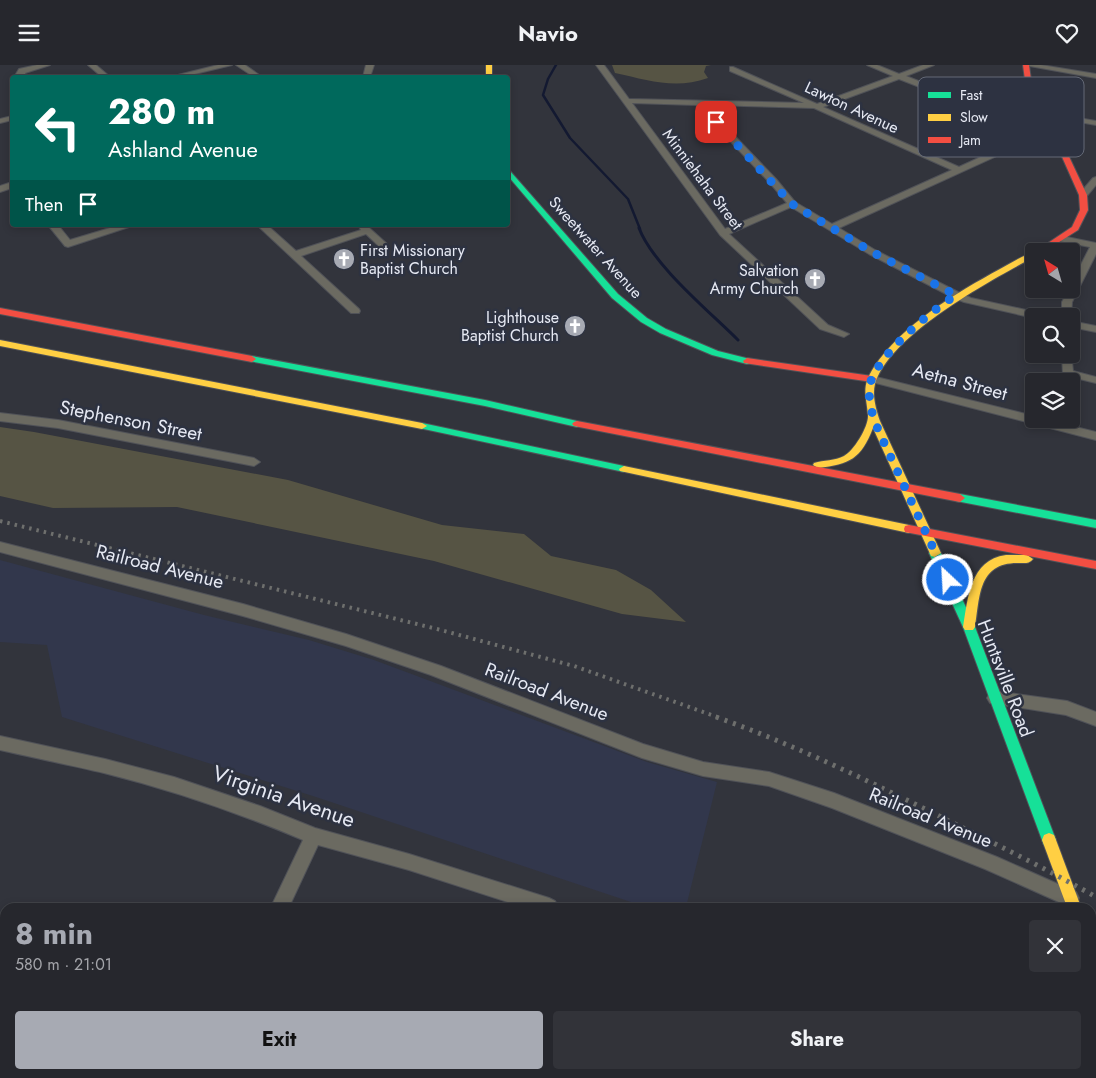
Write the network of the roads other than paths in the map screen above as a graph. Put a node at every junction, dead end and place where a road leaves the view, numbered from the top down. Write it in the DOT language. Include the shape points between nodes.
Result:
graph roads {
  1 [pos="46,65"];
  2 [pos="92,65"];
  3 [pos="228,65"];
  4 [pos="240,65"];
  5 [pos="600,65"];
  6 [pos="870,65"];
  7 [pos="930,65"];
  8 [pos="1027,65"];
  9 [pos="733,69"];
  10 [pos="21,75"];
  11 [pos="104,75"];
  12 [pos="183,75"];
  13 [pos="255,75"];
  14 [pos="1096,76"];
  15 [pos="899,77"];
  16 [pos="918,85"];
  17 [pos="626,101"];
  18 [pos="698,103"];
  19 [pos="818,106"];
  20 [pos="918,152"];
  21 [pos="929,157"];
  22 [pos="989,157"];
  23 [pos="1065,157"];
  24 [pos="959,171"];
  25 [pos="510,174"];
  26 [pos="1096,180"];
  27 [pos="1083,195"];
  28 [pos="792,204"];
  29 [pos="55,227"];
  30 [pos="123,227"];
  31 [pos="264,227"];
  32 [pos="834,227"];
  33 [pos="364,228"];
  34 [pos="723,233"];
  35 [pos="1062,239"];
  36 [pos="1055,243"];
  37 [pos="384,245"];
  38 [pos="1095,246"];
  39 [pos="294,255"];
  40 [pos="1025,259"];
  41 [pos="956,295"];
  42 [pos="1067,308"];
  43 [pos="0,311"];
  44 [pos="355,311"];
  45 [pos="1025,313"];
  46 [pos="1080,326"];
  47 [pos="1096,329"];
  48 [pos="844,334"];
  49 [pos="0,343"];
  50 [pos="1067,363"];
  51 [pos="872,379"];
  52 [pos="1096,380"];
  53 [pos="0,417"];
  54 [pos="873,417"];
  55 [pos="1096,436"];
  56 [pos="254,462"];
  57 [pos="795,466"];
  58 [pos="904,487"];
  59 [pos="1096,524"];
  60 [pos="926,533"];
  61 [pos="0,547"];
  62 [pos="1060,558"];
  63 [pos="1096,565"];
  64 [pos="969,627"];
  65 [pos="995,698"];
  66 [pos="1096,719"];
  67 [pos="0,743"];
  68 [pos="314,836"];
  69 [pos="282,903"];
  70 [pos="537,903"];
  71 [pos="1072,903"];
  1 -- 10 [label="street" via="22,71"];
  2 -- 11 [label="street"];
  3 -- 12 [label="street"];
  4 -- 13 [label="street"];
  5 -- 17 [label="street, Minniehaha Street"];
  6 -- 15 [label="street"];
  7 -- 15 [label="street"];
  8 -- 14 [label="street"];
  9 -- 19 [label="street, Lawton Avenue"];
  15 -- 16 [label="street"];
  15 -- 19 [label="street"];
  17 -- 18 [label="street"];
  17 -- 34 [label="street, Minniehaha Street"];
  18 -- 19 [label="street"];
  18 -- 28 [label="street"];
  19 -- 20 [label="street, Lawton Avenue"];
  21 -- 24 [label="street, Lawton Avenue"];
  22 -- 24 [label="street"];
  23 -- 27 [label="main road"];
  24 -- 32 [label="street"];
  25 -- 51 [label="main road, Sweetwater Avenue" via="615,296 663,331 715,353 750,362"];
  26 -- 27 [label="street"];
  27 -- 35 [label="main road" via="1084,210 1076,228"];
  28 -- 32 [label="street"];
  28 -- 34 [label="street"];
  29 -- 30 [label="street" via="68,244"];
  31 -- 39 [label="street"];
  32 -- 41 [label="street" via="872,252"];
  33 -- 37 [label="street"];
  33 -- 39 [label="street"];
  34 -- 48 [label="street, Minniehaha Street" via="824,327"];
  35 -- 36 [label="main road"];
  35 -- 38 [label="street"];
  38 -- 42 [label="street" via="1067,302"];
  39 -- 44 [label="street"];
  40 -- 41 [label="main road"];
  41 -- 45 [label="street"];
  41 -- 51 [label="main road" via="906,335"];
  43 -- 57 [label="main road" via="485,403"];
  46 -- 47 [label="street"];
  49 -- 60 [label="main road" via="430,428"];
  50 -- 52 [label="street" via="1067,373"];
  51 -- 54 [label="main road, Huntsville Road"];
  51 -- 55 [label="street, Aetna Street"];
  53 -- 56 [label="street, Stephenson Street" via="58,424"];
  54 -- 57 [label="main road" via="859,453 847,461"];
  54 -- 58 [label="main road, Huntsville Road"];
  57 -- 58 [label="main road"];
  58 -- 59 [label="main road"];
  58 -- 60 [label="main road, Huntsville Road"];
  60 -- 62 [label="main road"];
  60 -- 64 [label="main road, Huntsville Road"];
  61 -- 71 [label="street, Railroad Avenue" via="346,640 436,670 642,751 703,769 769,779 834,801"];
  62 -- 63 [label="main road"];
  62 -- 64 [label="main road" via="998,560 984,570"];
  64 -- 65 [label="main road, Huntsville Road"];
  65 -- 66 [label="street" via="1067,708"];
  65 -- 71 [label="main road, Huntsville Road"];
  67 -- 68 [label="street, Virginia Avenue" via="174,785"];
  68 -- 69 [label="street"];
  68 -- 70 [label="street, Virginia Avenue"];
}
